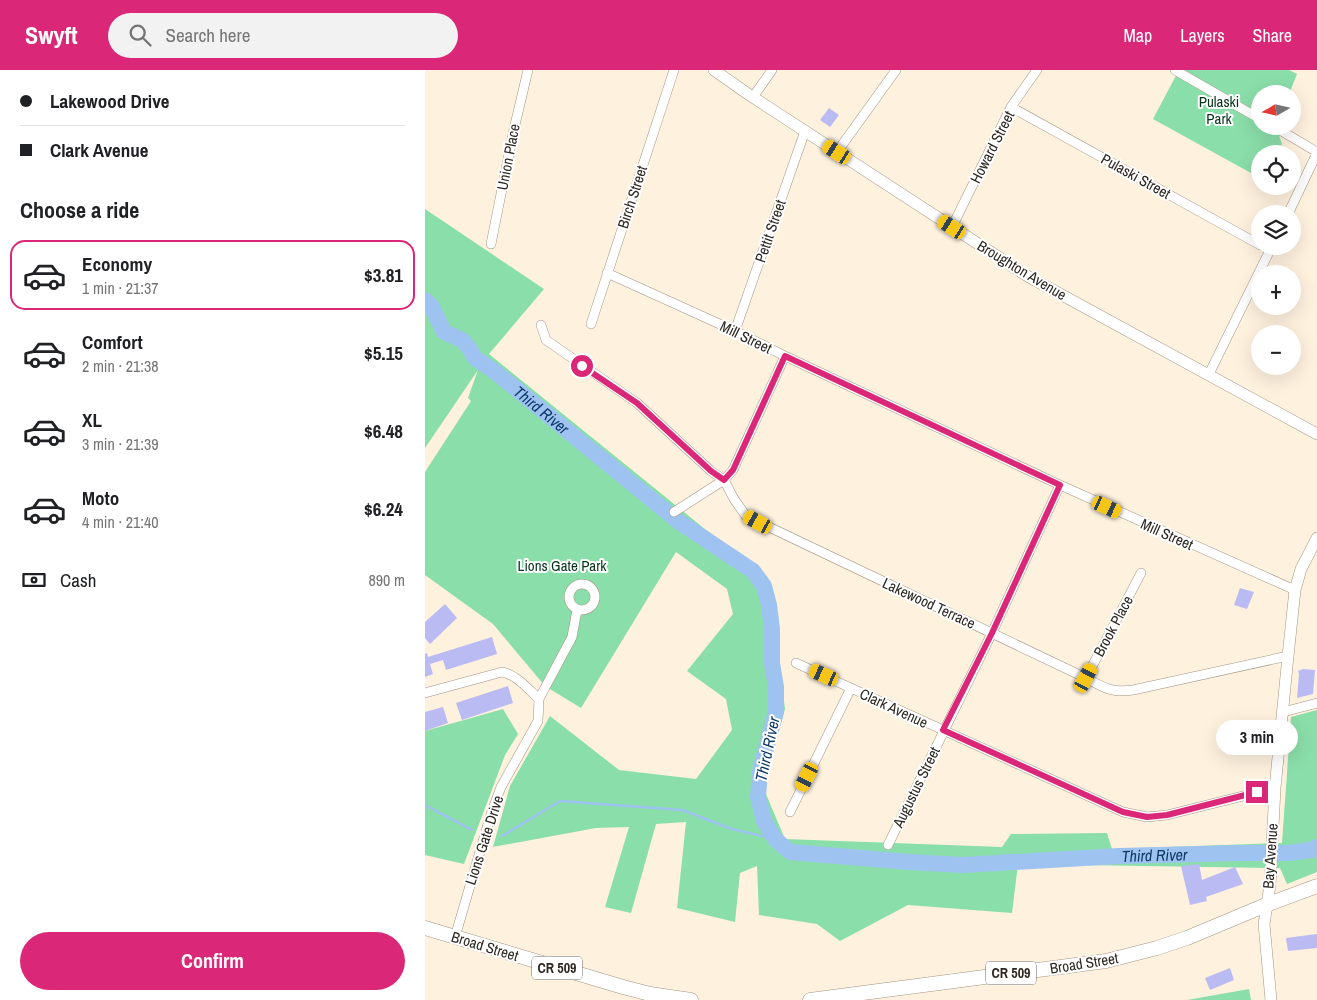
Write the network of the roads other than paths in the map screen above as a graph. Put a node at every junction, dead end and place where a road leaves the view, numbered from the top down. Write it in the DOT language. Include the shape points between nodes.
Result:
graph roads {
  1 [pos="528,70"];
  2 [pos="674,70"];
  3 [pos="714,70"];
  4 [pos="772,70"];
  5 [pos="896,70"];
  6 [pos="1037,70"];
  7 [pos="1175,70"];
  8 [pos="753,97"];
  9 [pos="1011,107"];
  10 [pos="1251,114"];
  11 [pos="805,131"];
  12 [pos="1288,135"];
  13 [pos="837,152"];
  14 [pos="1317,152"];
  15 [pos="1292,205"];
  16 [pos="952,227"];
  17 [pos="1251,239"];
  18 [pos="491,244"];
  19 [pos="1262,255"];
  20 [pos="607,272"];
  21 [pos="541,324"];
  22 [pos="591,324"];
  23 [pos="735,331"];
  24 [pos="785,356"];
  25 [pos="1209,374"];
  26 [pos="1317,434"];
  27 [pos="724,480"];
  28 [pos="1060,485"];
  29 [pos="674,512"];
  30 [pos="1317,538"];
  31 [pos="1141,573"];
  32 [pos="1295,590"];
  33 [pos="577,610"];
  34 [pos="992,633"];
  35 [pos="1288,656"];
  36 [pos="796,663"];
  37 [pos="1086,678"];
  38 [pos="851,688"];
  39 [pos="425,693"];
  40 [pos="539,699"];
  41 [pos="1317,703"];
  42 [pos="1283,712"];
  43 [pos="943,730"];
  44 [pos="1275,788"];
  45 [pos="790,812"];
  46 [pos="888,844"];
  47 [pos="1317,886"];
  48 [pos="1266,905"];
  49 [pos="425,928"];
  50 [pos="455,937"];
  51 [pos="691,1000"];
  52 [pos="809,1000"];
  53 [pos="1271,1000"];
  1 -- 18 [label="street, Union Place"];
  2 -- 20 [label="street, Birch Street"];
  3 -- 8 [label="street, Broughton Avenue"];
  4 -- 8 [label="street"];
  5 -- 13 [label="street"];
  6 -- 9 [label="street, Howard Street"];
  7 -- 10 [label="street"];
  8 -- 11 [label="street, Broughton Avenue"];
  9 -- 16 [label="street, Howard Street"];
  9 -- 17 [label="street, Pulaski Street"];
  11 -- 13 [label="street, Broughton Avenue"];
  11 -- 23 [label="street, Pettit Street"];
  12 -- 14 [label="street"];
  13 -- 16 [label="street, Broughton Avenue"];
  14 -- 15 [label="street"];
  16 -- 25 [label="street, Broughton Avenue" via="1029,277"];
  19 -- 25 [label="street"];
  20 -- 22 [label="street, Birch Street"];
  20 -- 23 [label="street, Mill Street"];
  21 -- 27 [label="street" via="546,340 637,403"];
  23 -- 24 [label="street, Mill Street"];
  24 -- 27 [label="street" via="733,470"];
  24 -- 28 [label="street, Mill Street"];
  25 -- 26 [label="street, Broughton Avenue"];
  27 -- 29 [label="street"];
  27 -- 34 [label="street, Lakewood Terrace" via="746,516"];
  28 -- 32 [label="street, Mill Street"];
  28 -- 34 [label="street, Augustus Street"];
  30 -- 32 [label="street, Bay Avenue" via="1301,569"];
  31 -- 37 [label="street, Brook Place"];
  32 -- 35 [label="street, Bay Avenue"];
  33 -- 40 [label="street, Lions Gate Drive" via="572,637"];
  34 -- 37 [label="street, Lakewood Terrace"];
  34 -- 43 [label="street, Augustus Street"];
  35 -- 37 [label="street, Lakewood Terrace" via="1119,692 1106,690"];
  35 -- 42 [label="street, Bay Avenue"];
  36 -- 38 [label="street, Clark Avenue"];
  38 -- 43 [label="street, Clark Avenue"];
  38 -- 45 [label="street"];
  39 -- 40 [label="street" via="502,672 517,679"];
  40 -- 50 [label="street, Lions Gate Drive" via="538,721 501,787 491,814"];
  41 -- 42 [label="street"];
  42 -- 44 [label="street, Bay Avenue"];
  43 -- 44 [label="street, Clark Avenue" via="1123,812 1147,817"];
  43 -- 46 [label="street, Augustus Street"];
  44 -- 48 [label="street, Bay Avenue"];
  47 -- 48 [label="main road, Broad Street / CR 509"];
  48 -- 52 [label="main road, Broad Street / CR 509" via="1187,938 1120,958"];
  48 -- 53 [label="street, Bay Avenue" via="1265,938"];
  49 -- 50 [label="main road, Broad Street / CR 509"];
  50 -- 51 [label="main road, Broad Street / CR 509" via="623,987"];
}
